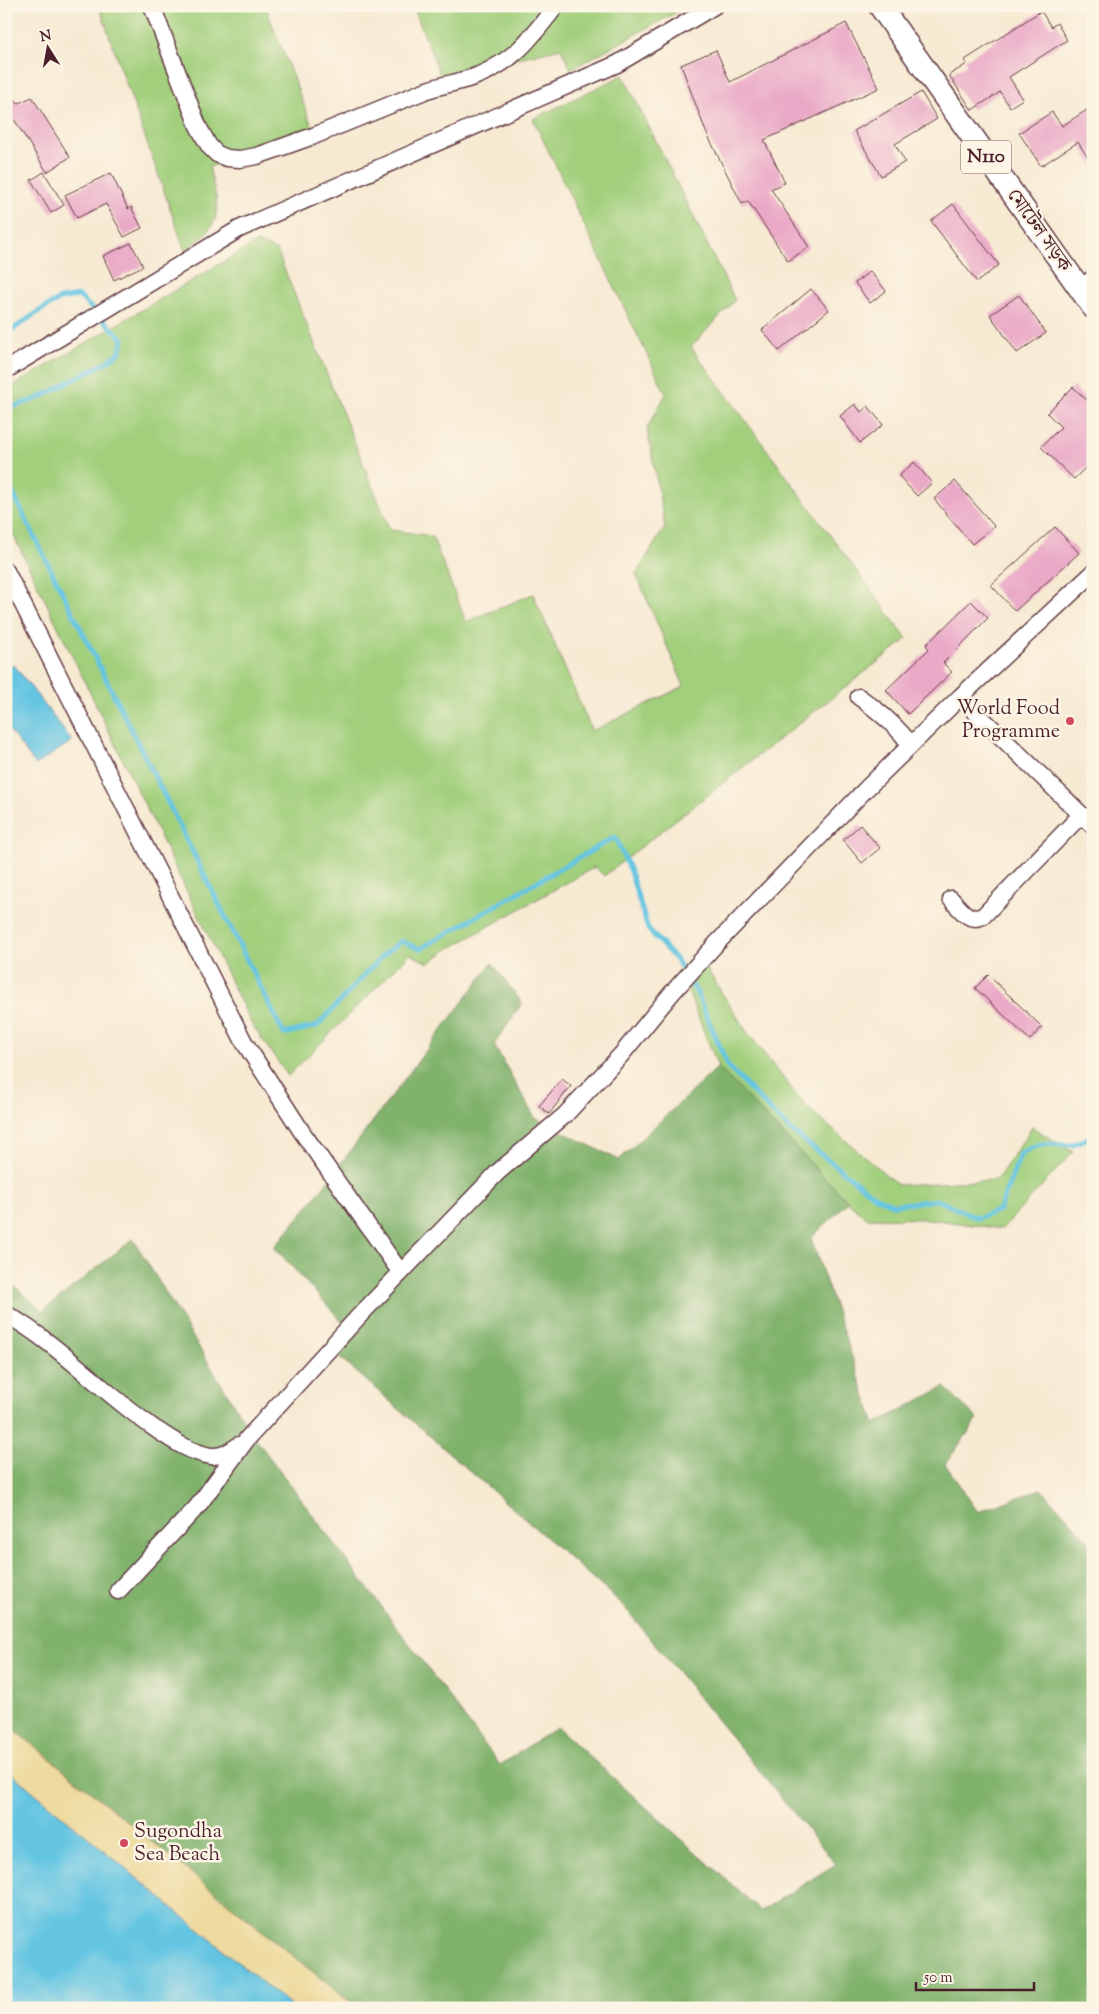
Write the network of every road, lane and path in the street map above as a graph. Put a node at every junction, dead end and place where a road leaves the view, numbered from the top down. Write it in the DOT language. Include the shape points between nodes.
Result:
graph roads {
  1 [pos="152,6"];
  2 [pos="556,6"];
  3 [pos="714,6"];
  4 [pos="880,6"];
  5 [pos="1085,283"];
  6 [pos="1093,307"];
  7 [pos="6,370"];
  8 [pos="6,571"];
  9 [pos="1093,573"];
  10 [pos="960,697"];
  11 [pos="858,698"];
  12 [pos="911,745"];
  13 [pos="1081,815"];
  14 [pos="1093,826"];
  15 [pos="950,899"];
  16 [pos="401,1273"];
  17 [pos="6,1314"];
  18 [pos="247,1440"];
  19 [pos="118,1591"];
  1 -- 2 [label="street" via="198,126 209,146 217,154 240,159 316,135 446,83 478,76 508,60 524,46"];
  3 -- 7 [label="street" via="617,64 239,229"];
  4 -- 5 [label="highway, মোটেল সড়ক / N110"];
  5 -- 6 [label="highway, মোটেল সড়ক / N110"];
  8 -- 16 [label="street" via="244,1042 302,1132"];
  9 -- 10 [label="street"];
  10 -- 12 [label="street"];
  10 -- 13 [label="street"];
  11 -- 12 [label="street" via="880,712"];
  12 -- 16 [label="street" via="717,943 565,1115 498,1172"];
  13 -- 14 [label="street"];
  13 -- 15 [label="street" via="983,916 971,918"];
  16 -- 18 [label="street"];
  17 -- 18 [label="street" via="27,1326 130,1411 181,1446 212,1456 224,1455"];
  18 -- 19 [label="street" via="197,1507"];
}
